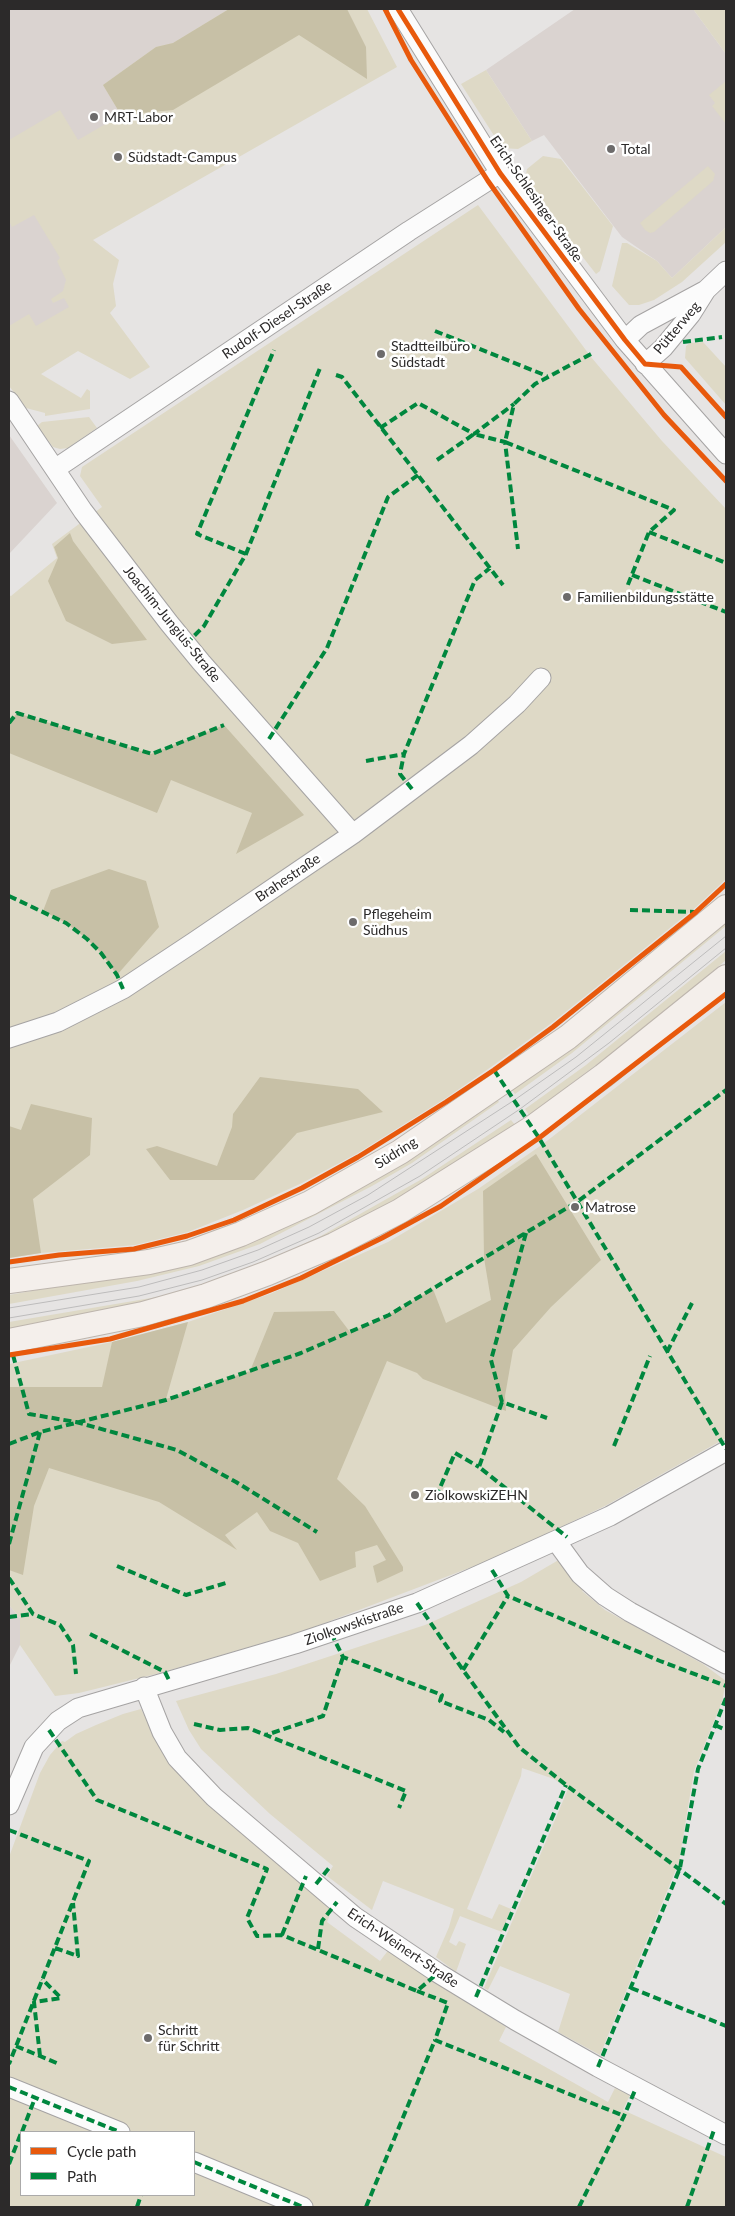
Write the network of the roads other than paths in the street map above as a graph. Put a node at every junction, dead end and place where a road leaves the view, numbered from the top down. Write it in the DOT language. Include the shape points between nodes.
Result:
graph roads {
  1 [pos="398,9"];
  2 [pos="500,173"];
  3 [pos="726,271"];
  4 [pos="706,290"];
  5 [pos="625,340"];
  6 [pos="645,364"];
  7 [pos="9,401"];
  8 [pos="726,454"];
  9 [pos="55,469"];
  10 [pos="541,678"];
  11 [pos="353,834"];
  12 [pos="726,907"];
  13 [pos="726,977"];
  14 [pos="9,1038"];
  15 [pos="9,1281"];
  16 [pos="9,1341"];
  17 [pos="726,1452"];
  18 [pos="556,1542"];
  19 [pos="726,1664"];
  20 [pos="144,1687"];
  21 [pos="9,1805"];
  22 [pos="9,2087"];
  23 [pos="118,2131"];
  24 [pos="726,2135"];
  25 [pos="195,2162"];
  26 [pos="303,2207"];
  1 -- 2 [label="street, Erich-Schlesinger-Straße"];
  2 -- 5 [label="street, Erich-Schlesinger-Straße"];
  2 -- 9 [label="street, Rudolf-Diesel-Straße"];
  3 -- 4 [label="street, Pütterweg"];
  4 -- 5 [label="street, Pütterweg" via="642,325"];
  4 -- 6 [label="street, Pütterweg" via="692,314"];
  5 -- 6 [label="street, Erich-Schlesinger-Straße"];
  6 -- 8 [label="street, Erich-Schlesinger-Straße"];
  7 -- 9 [label="street, Joachim-Jungius-Straße"];
  9 -- 11 [label="street, Joachim-Jungius-Straße" via="108,544 186,644"];
  10 -- 11 [label="street, Brahestraße" via="471,745"];
  11 -- 14 [label="street, Brahestraße" via="123,989 58,1022"];
  12 -- 15 [label="main road, Südring" via="568,1037 400,1152 310,1203 189,1253 149,1262"];
  13 -- 16 [label="main road" via="603,1076 532,1128 400,1211 334,1245 206,1296 143,1314"];
  17 -- 18 [label="street, Ziolkowskistraße"];
  18 -- 19 [label="street" via="580,1574 605,1596"];
  18 -- 20 [label="street, Ziolkowskistraße" via="417,1603 287,1647"];
  20 -- 21 [label="street, Ziolkowskistraße" via="78,1708 58,1721 34,1747"];
  20 -- 24 [label="street, Erich-Weinert-Straße" via="162,1732 177,1758 214,1796 355,1917 438,1974 523,2025"];
  22 -- 23 [label="street"];
  25 -- 26 [label="street"];
}
